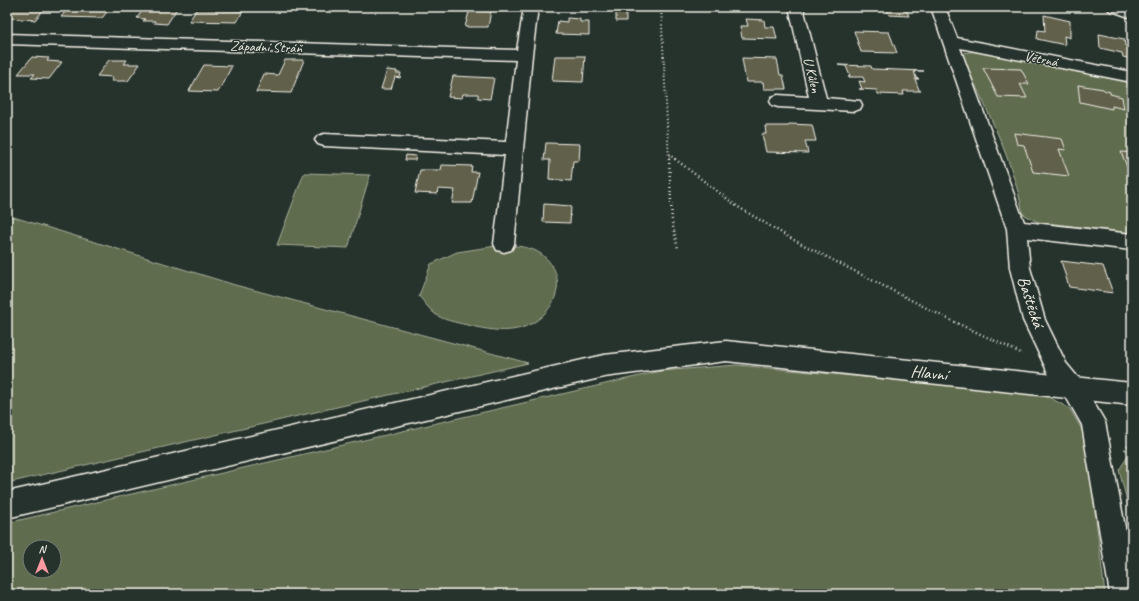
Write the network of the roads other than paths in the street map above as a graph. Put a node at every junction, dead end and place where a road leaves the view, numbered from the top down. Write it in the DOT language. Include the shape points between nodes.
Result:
graph roads {
  1 [pos="531,7"];
  2 [pos="796,7"];
  3 [pos="938,7"];
  4 [pos="1114,7"];
  5 [pos="1132,13"];
  6 [pos="7,39"];
  7 [pos="950,41"];
  8 [pos="524,55"];
  9 [pos="1132,77"];
  10 [pos="778,101"];
  11 [pos="819,103"];
  12 [pos="854,105"];
  13 [pos="324,140"];
  14 [pos="514,149"];
  15 [pos="1017,228"];
  16 [pos="1132,242"];
  17 [pos="504,244"];
  18 [pos="1066,379"];
  19 [pos="1132,394"];
  20 [pos="7,505"];
  21 [pos="1124,594"];
  1 -- 8 [label="street"];
  2 -- 11 [label="street, U Kůlen"];
  3 -- 7 [label="street, Baštěcká"];
  4 -- 5 [label="street"];
  6 -- 8 [label="street, Západní Stráň"];
  7 -- 9 [label="street, Větrná"];
  7 -- 15 [label="street, Baštěcká"];
  8 -- 14 [label="street"];
  10 -- 11 [label="street, U Kůlen"];
  11 -- 12 [label="street"];
  13 -- 14 [label="street"];
  14 -- 17 [label="street"];
  15 -- 16 [label="street"];
  15 -- 18 [label="street, Baštěcká" via="1020,268 1034,320"];
  18 -- 19 [label="street, Hlavní"];
  18 -- 20 [label="street, Hlavní" via="726,351 604,366"];
  18 -- 21 [label="street, Baštěcká" via="1093,422"];
}
